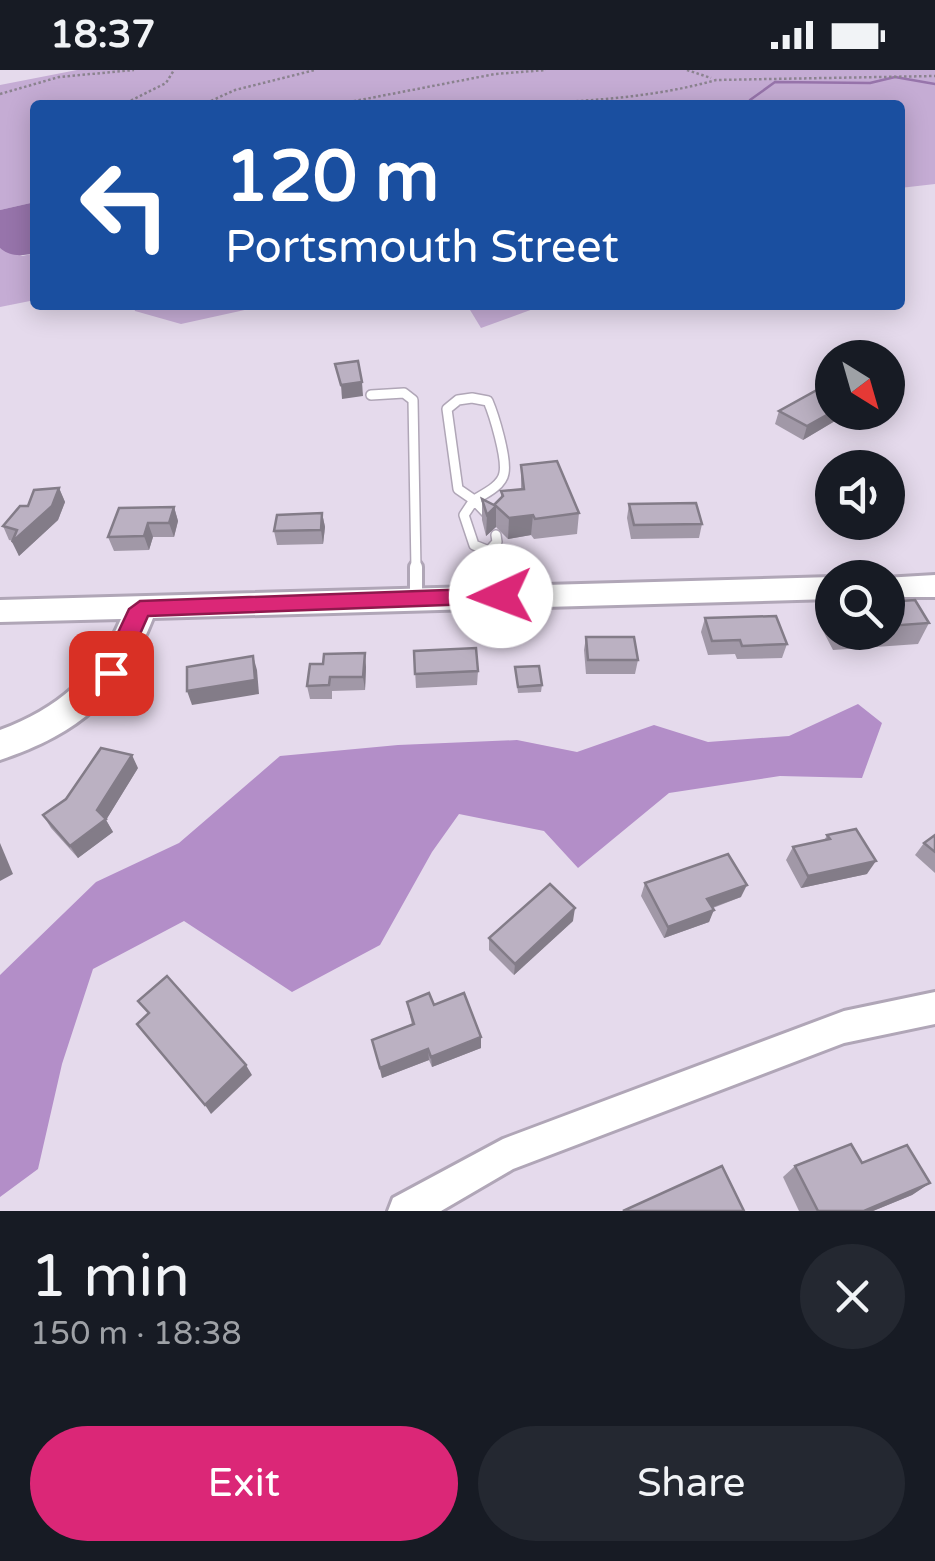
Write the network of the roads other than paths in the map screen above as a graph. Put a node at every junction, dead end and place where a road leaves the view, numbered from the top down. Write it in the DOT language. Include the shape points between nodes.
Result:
graph roads {
  1 [pos="371,396"];
  2 [pos="474,500"];
  3 [pos="491,518"];
  4 [pos="496,535"];
  5 [pos="489,551"];
  6 [pos="935,586"];
  7 [pos="905,587"];
  8 [pos="815,588"];
  9 [pos="501,596"];
  10 [pos="416,599"];
  11 [pos="140,609"];
  12 [pos="0,611"];
  13 [pos="0,745"];
  14 [pos="935,1008"];
  15 [pos="406,1211"];
  1 -- 10 [label="lane" via="404,393 413,400"];
  2 -- 2 [label="lane" via="498,484 504,461 488,401 472,398 447,409 458,490"];
  2 -- 3 [label="lane"];
  2 -- 5 [label="lane" via="464,515 474,545"];
  4 -- 5 [label="lane"];
  5 -- 9 [label="lane"];
  6 -- 7 [label="main road"];
  8 -- 9 [label="main road"];
  9 -- 10 [label="main road"];
  10 -- 11 [label="main road"];
  11 -- 12 [label="main road"];
  11 -- 13 [label="main road" via="123,652 96,692 50,726"];
  14 -- 15 [label="street" via="844,1028 503,1156"];
}
